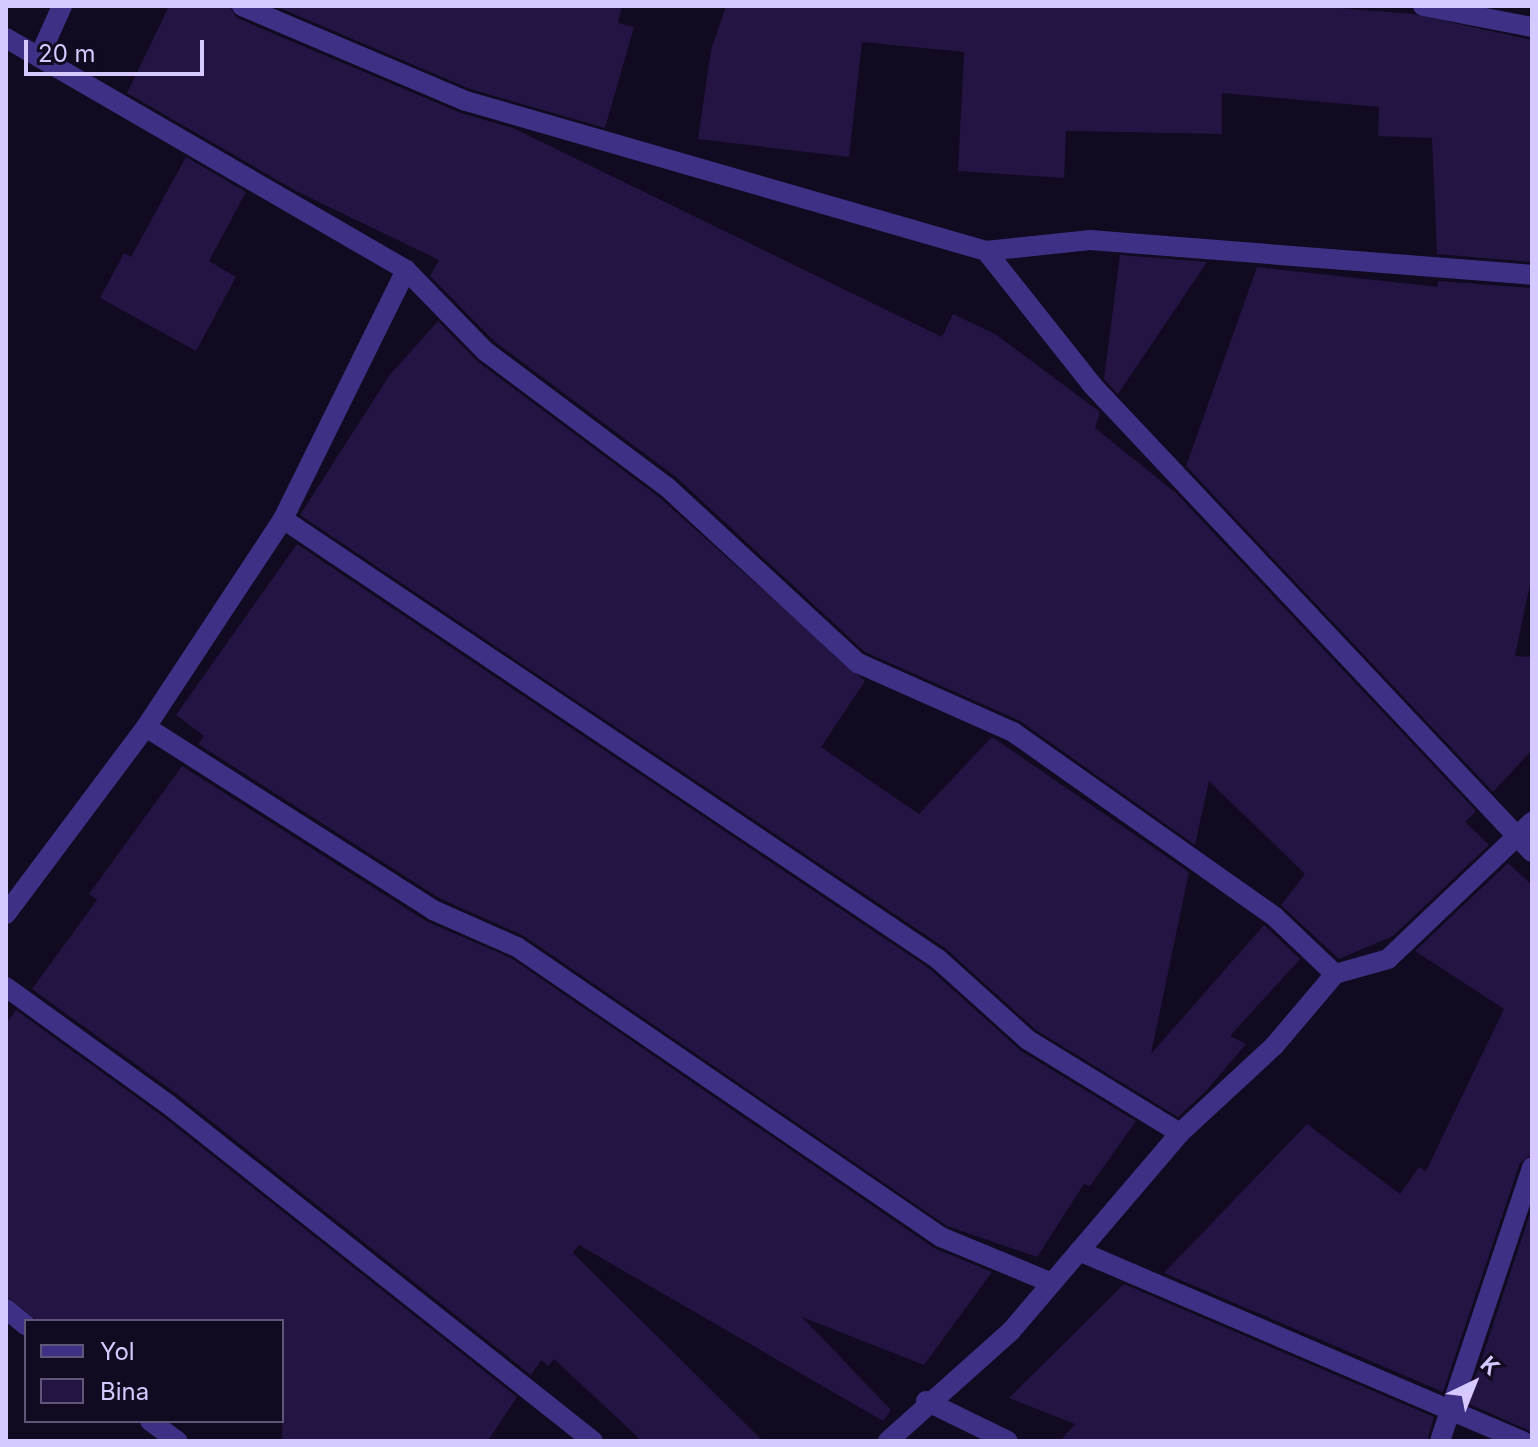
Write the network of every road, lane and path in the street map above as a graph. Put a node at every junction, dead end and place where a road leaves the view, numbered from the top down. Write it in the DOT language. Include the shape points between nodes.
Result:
graph roads {
  1 [pos="62,6"];
  2 [pos="242,6"];
  3 [pos="1423,6"];
  4 [pos="1532,27"];
  5 [pos="6,38"];
  6 [pos="41,53"];
  7 [pos="986,251"];
  8 [pos="406,270"];
  9 [pos="1532,275"];
  10 [pos="283,519"];
  11 [pos="146,727"];
  12 [pos="1532,822"];
  13 [pos="1516,836"];
  14 [pos="1532,852"];
  15 [pos="6,914"];
  16 [pos="1335,974"];
  17 [pos="6,987"];
  18 [pos="1180,1133"];
  19 [pos="1532,1167"];
  20 [pos="1079,1251"];
  21 [pos="1052,1283"];
  22 [pos="6,1309"];
  23 [pos="24,1323"];
  24 [pos="926,1401"];
  25 [pos="1454,1407"];
  26 [pos="153,1423"];
  27 [pos="178,1441"];
  28 [pos="593,1441"];
  29 [pos="888,1441"];
  30 [pos="1008,1441"];
  31 [pos="1440,1441"];
  32 [pos="1523,1441"];
  1 -- 6 [label="street"];
  2 -- 7 [label="street" via="466,101"];
  3 -- 4 [label="street"];
  5 -- 6 [label="street"];
  6 -- 8 [label="street"];
  7 -- 9 [label="street" via="1090,240"];
  7 -- 13 [label="street" via="1093,386"];
  8 -- 10 [label="street"];
  8 -- 16 [label="street" via="485,351 667,487 858,663 1013,732 1275,917"];
  10 -- 11 [label="street"];
  10 -- 18 [label="street" via="938,959 1028,1040"];
  11 -- 15 [label="street"];
  11 -- 21 [label="street" via="433,910 517,947 941,1237"];
  12 -- 13 [label="street"];
  13 -- 14 [label="street"];
  13 -- 16 [label="street" via="1388,959"];
  16 -- 18 [label="street" via="1274,1046"];
  17 -- 28 [label="street" via="169,1105"];
  18 -- 20 [label="street"];
  19 -- 25 [label="street"];
  20 -- 21 [label="street"];
  20 -- 25 [label="street"];
  21 -- 24 [label="street" via="1011,1331"];
  22 -- 23 [label="street"];
  24 -- 29 [label="street"];
  24 -- 30 [label="street"];
  25 -- 31 [label="street"];
  25 -- 32 [label="street"];
  26 -- 27 [label="street"];
}
